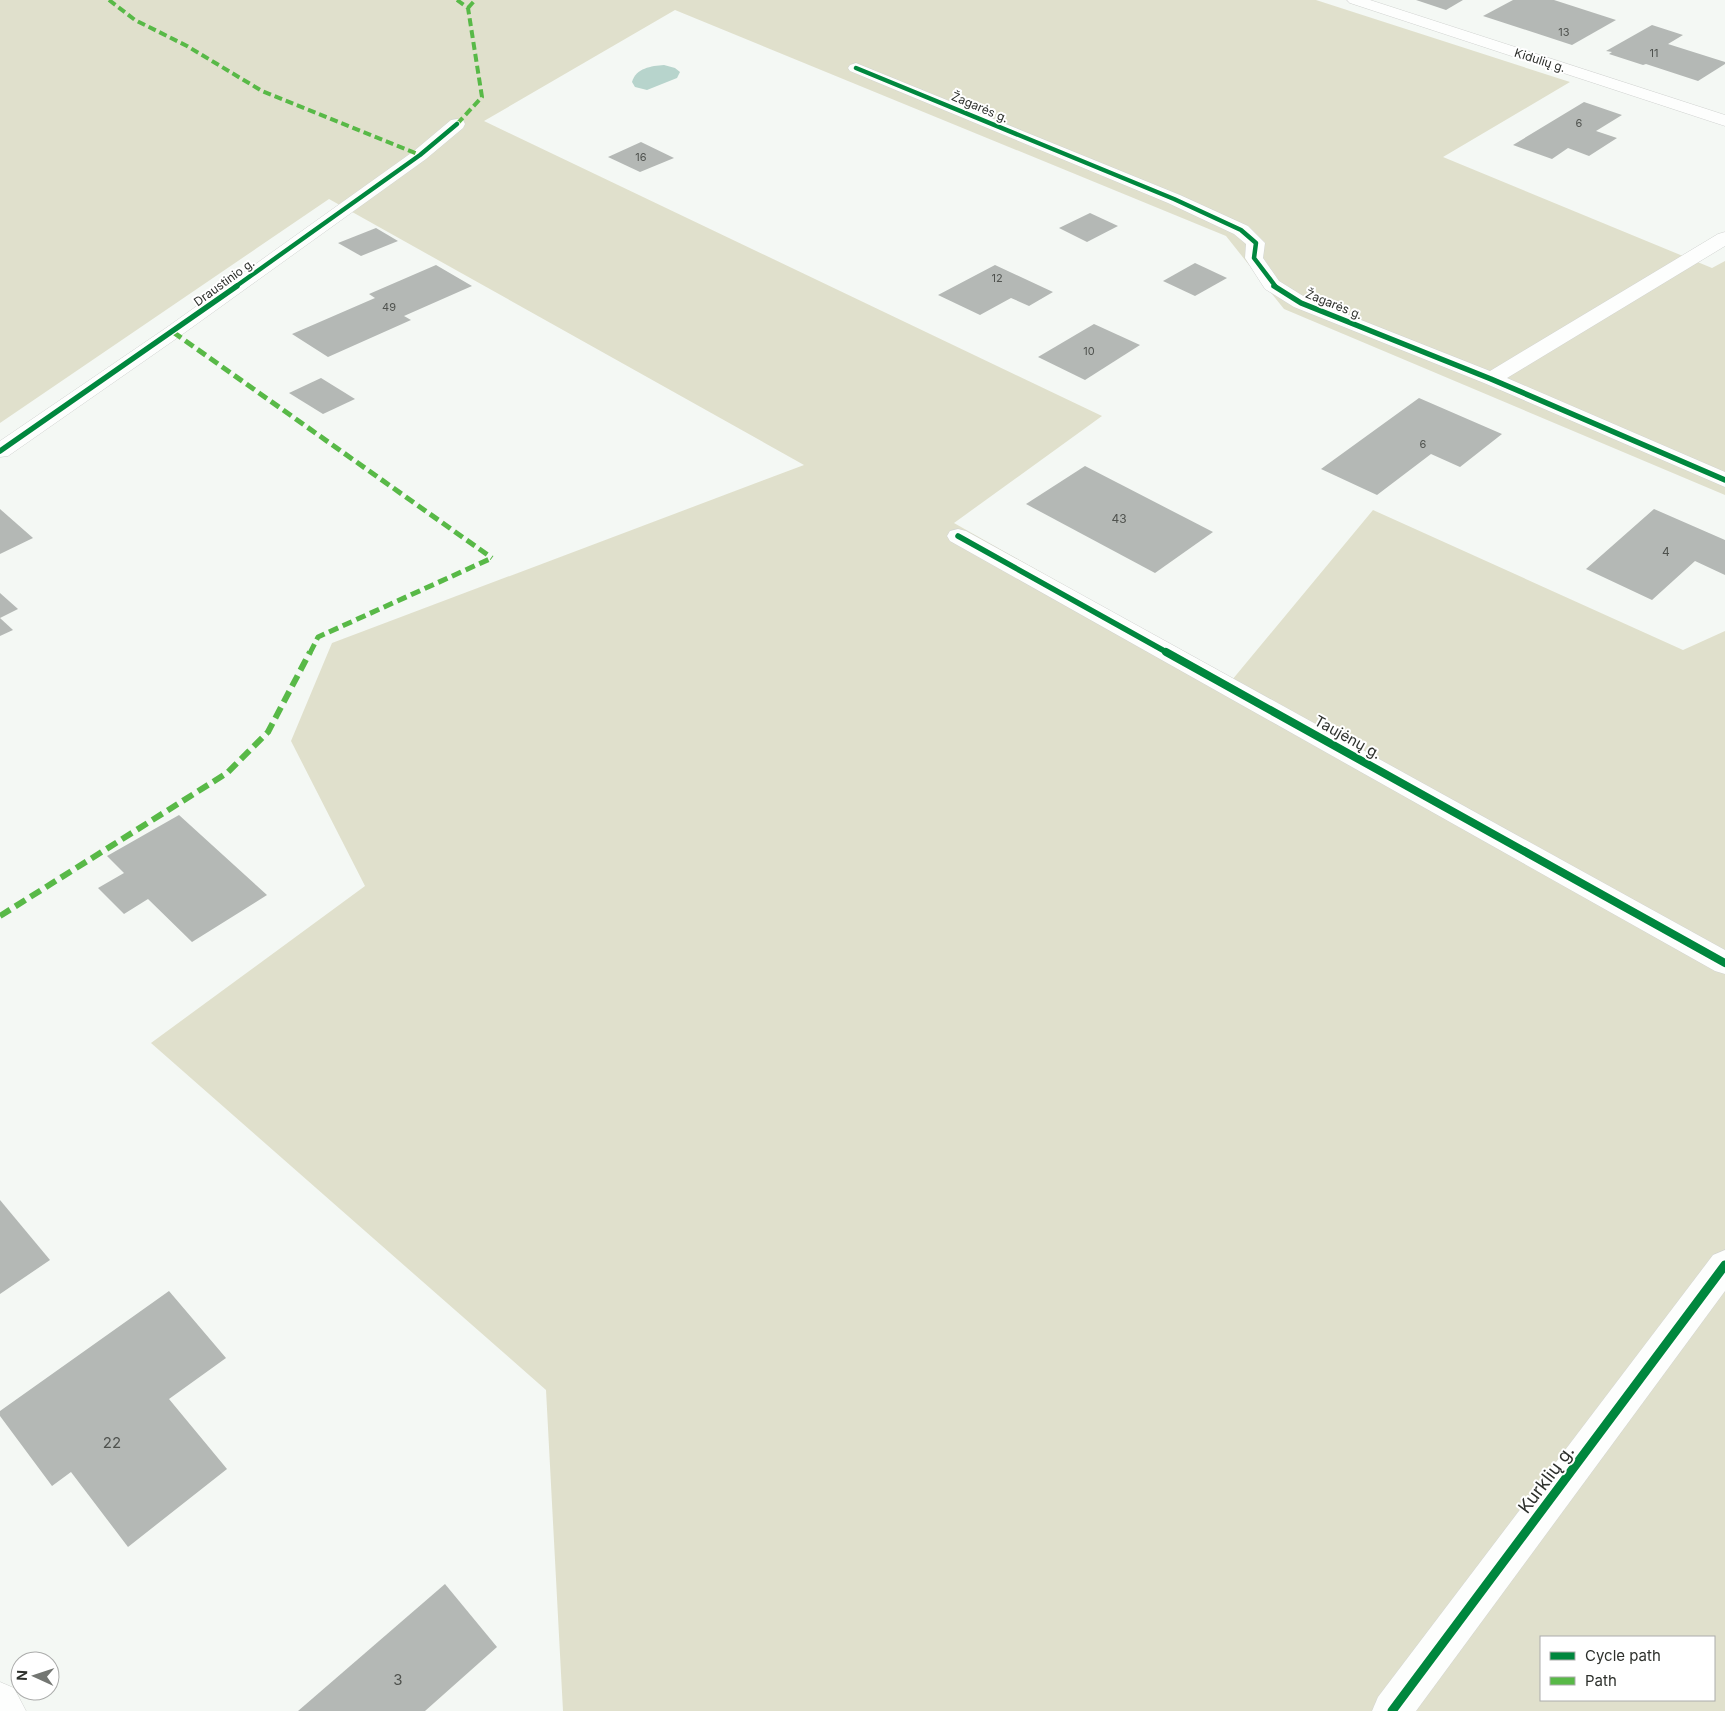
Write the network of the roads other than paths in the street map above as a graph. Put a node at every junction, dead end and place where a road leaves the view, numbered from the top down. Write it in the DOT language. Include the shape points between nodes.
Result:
graph roads {
  1 [pos="1355,0"];
  2 [pos="856,68"];
  3 [pos="1725,121"];
  4 [pos="457,124"];
  5 [pos="1725,238"];
  6 [pos="1491,379"];
  7 [pos="0,451"];
  8 [pos="1725,480"];
  9 [pos="958,536"];
  10 [pos="1725,963"];
  11 [pos="1725,1265"];
  12 [pos="0,1702"];
  13 [pos="6,1711"];
  14 [pos="1392,1711"];
  1 -- 3 [label="street, Kidulių g."];
  2 -- 6 [label="street, Žagarės g." via="1174,199 1241,230 1256,243 1254,258 1272,284 1301,303"];
  4 -- 7 [label="street, Draustinio g." via="420,155 173,332"];
  5 -- 6 [label="street"];
  6 -- 8 [label="street, Žagarės g."];
  9 -- 10 [label="street, Taujėnų g."];
  11 -- 14 [label="street, Kurklių g."];
  12 -- 13 [label="street"];
}
